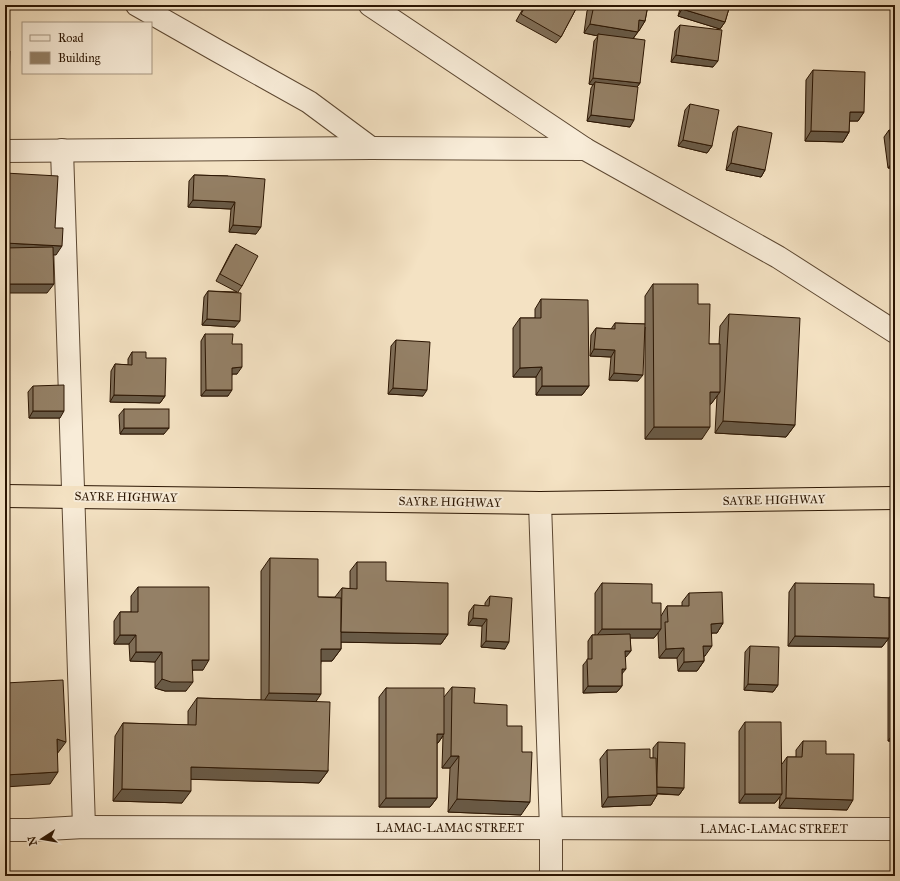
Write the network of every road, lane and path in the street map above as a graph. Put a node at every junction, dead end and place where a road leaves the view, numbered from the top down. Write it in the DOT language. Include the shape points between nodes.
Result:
graph roads {
  1 [pos="137,5"];
  2 [pos="370,5"];
  3 [pos="371,148"];
  4 [pos="585,149"];
  5 [pos="62,150"];
  6 [pos="5,151"];
  7 [pos="895,332"];
  8 [pos="5,496"];
  9 [pos="74,496"];
  10 [pos="895,498"];
  11 [pos="540,503"];
  12 [pos="84,827"];
  13 [pos="551,829"];
  14 [pos="5,830"];
  15 [pos="29,830"];
  16 [pos="895,830"];
  17 [pos="5,846"];
  18 [pos="551,876"];
  1 -- 3 [label="street" via="309,102"];
  2 -- 4 [label="street"];
  3 -- 4 [label="street"];
  3 -- 5 [label="street"];
  4 -- 7 [label="street" via="778,257"];
  5 -- 6 [label="street"];
  5 -- 9 [label="street"];
  8 -- 9 [label="highway, SAYRE HIGHWAY"];
  9 -- 11 [label="highway, SAYRE HIGHWAY"];
  9 -- 12 [label="street"];
  10 -- 11 [label="highway, SAYRE HIGHWAY"];
  11 -- 13 [label="street"];
  12 -- 13 [label="street, LAMAC-LAMAC STREET"];
  12 -- 15 [label="street, LAMAC-LAMAC STREET"];
  13 -- 16 [label="street, LAMAC-LAMAC STREET"];
  13 -- 18 [label="street"];
  14 -- 15 [label="street, LAMAC-LAMAC STREET"];
  15 -- 17 [label="street"];
}
